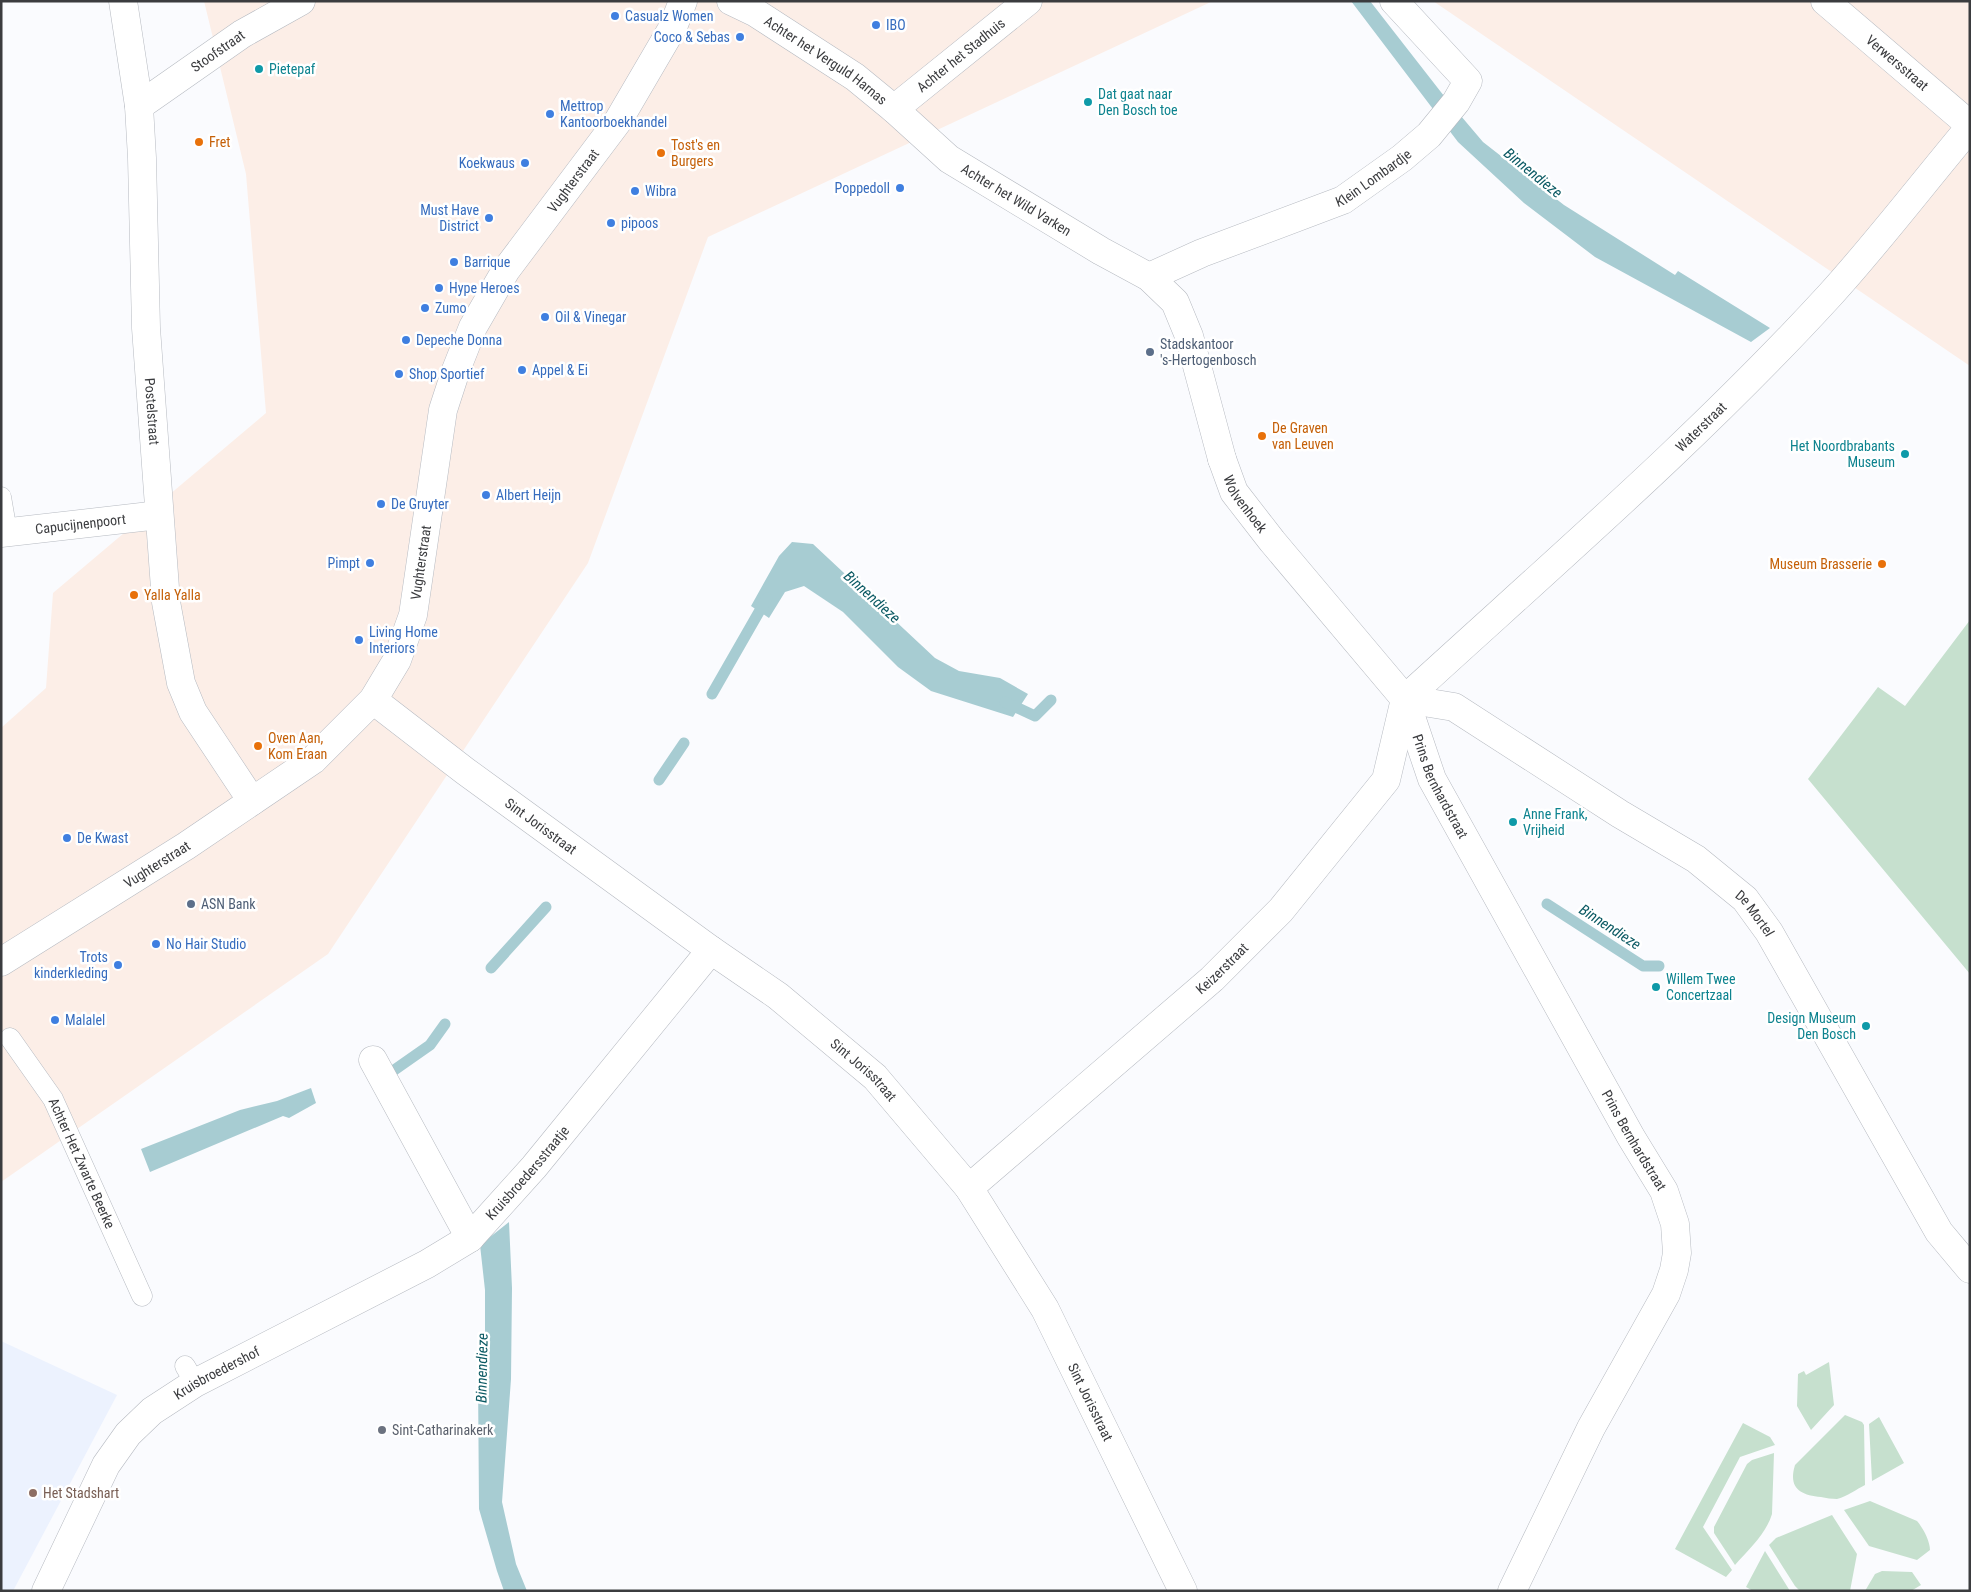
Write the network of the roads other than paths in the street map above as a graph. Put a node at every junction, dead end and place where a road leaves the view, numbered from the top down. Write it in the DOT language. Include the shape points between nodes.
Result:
graph roads {
  1 [pos="123,1"];
  2 [pos="301,1"];
  3 [pos="683,1"];
  4 [pos="730,1"];
  5 [pos="1028,1"];
  6 [pos="1394,1"];
  7 [pos="1825,1"];
  8 [pos="139,106"];
  9 [pos="894,109"];
  10 [pos="1970,126"];
  11 [pos="1149,277"];
  12 [pos="1,497"];
  13 [pos="159,515"];
  14 [pos="4,532"];
  15 [pos="1405,699"];
  16 [pos="373,700"];
  17 [pos="252,801"];
  18 [pos="711,950"];
  19 [pos="1,962"];
  20 [pos="10,1038"];
  21 [pos="373,1060"];
  22 [pos="969,1188"];
  23 [pos="470,1238"];
  24 [pos="1970,1269"];
  25 [pos="142,1296"];
  26 [pos="46,1591"];
  27 [pos="1183,1591"];
  28 [pos="1512,1591"];
  1 -- 8 [label="street, Postelstraat"];
  2 -- 8 [label="street, Stoofstraat" via="242,34"];
  3 -- 16 [label="street, Vughterstraat" via="674,27 618,121 506,270 473,327 443,410 413,615 397,660"];
  4 -- 9 [label="street, Achter het Verguld Harnas" via="756,13 855,76"];
  5 -- 9 [label="street, Achter het Stadhuis"];
  6 -- 11 [label="street, Klein Lombardje" via="1468,81 1437,126 1402,158 1343,200 1202,253"];
  7 -- 10 [label="street, Verwersstraat"];
  8 -- 13 [label="street, Postelstraat" via="146,328"];
  9 -- 11 [label="street, Achter het Wild Varken" via="949,159"];
  10 -- 15 [label="street, Waterstraat" via="1830,294 1745,382 1644,481"];
  11 -- 15 [label="street, Wolvenhoek" via="1175,302 1189,336 1234,492"];
  12 -- 14 [label="lane"];
  13 -- 14 [label="street, Capucijnenpoort"];
  13 -- 17 [label="street, Postelstraat" via="166,602 181,683 193,712"];
  15 -- 22 [label="street, Keizerstraat" via="1386,780 1281,910 1212,979"];
  15 -- 24 [label="street, De Mortel" via="1454,707 1696,859 1745,899 1769,932 1939,1232"];
  15 -- 28 [label="street, Prins Bernhardstraat" via="1432,779 1664,1191 1675,1224 1677,1253 1666,1294 1592,1428"];
  16 -- 17 [label="street, Vughterstraat" via="313,760"];
  16 -- 18 [label="street, Sint Jorisstraat"];
  17 -- 19 [label="street, Vughterstraat"];
  18 -- 22 [label="street, Sint Jorisstraat" via="778,996 875,1077"];
  18 -- 23 [label="street, Kruisbroedersstraatje" via="534,1167"];
  20 -- 25 [label="lane, Achter Het Zwarte Beerke" via="53,1099"];
  21 -- 23 [label="street"];
  22 -- 27 [label="street, Sint Jorisstraat" via="1046,1309"];
  23 -- 26 [label="street, Kruisbroedershof" via="426,1264 190,1374 128,1434 111,1457"];
}
